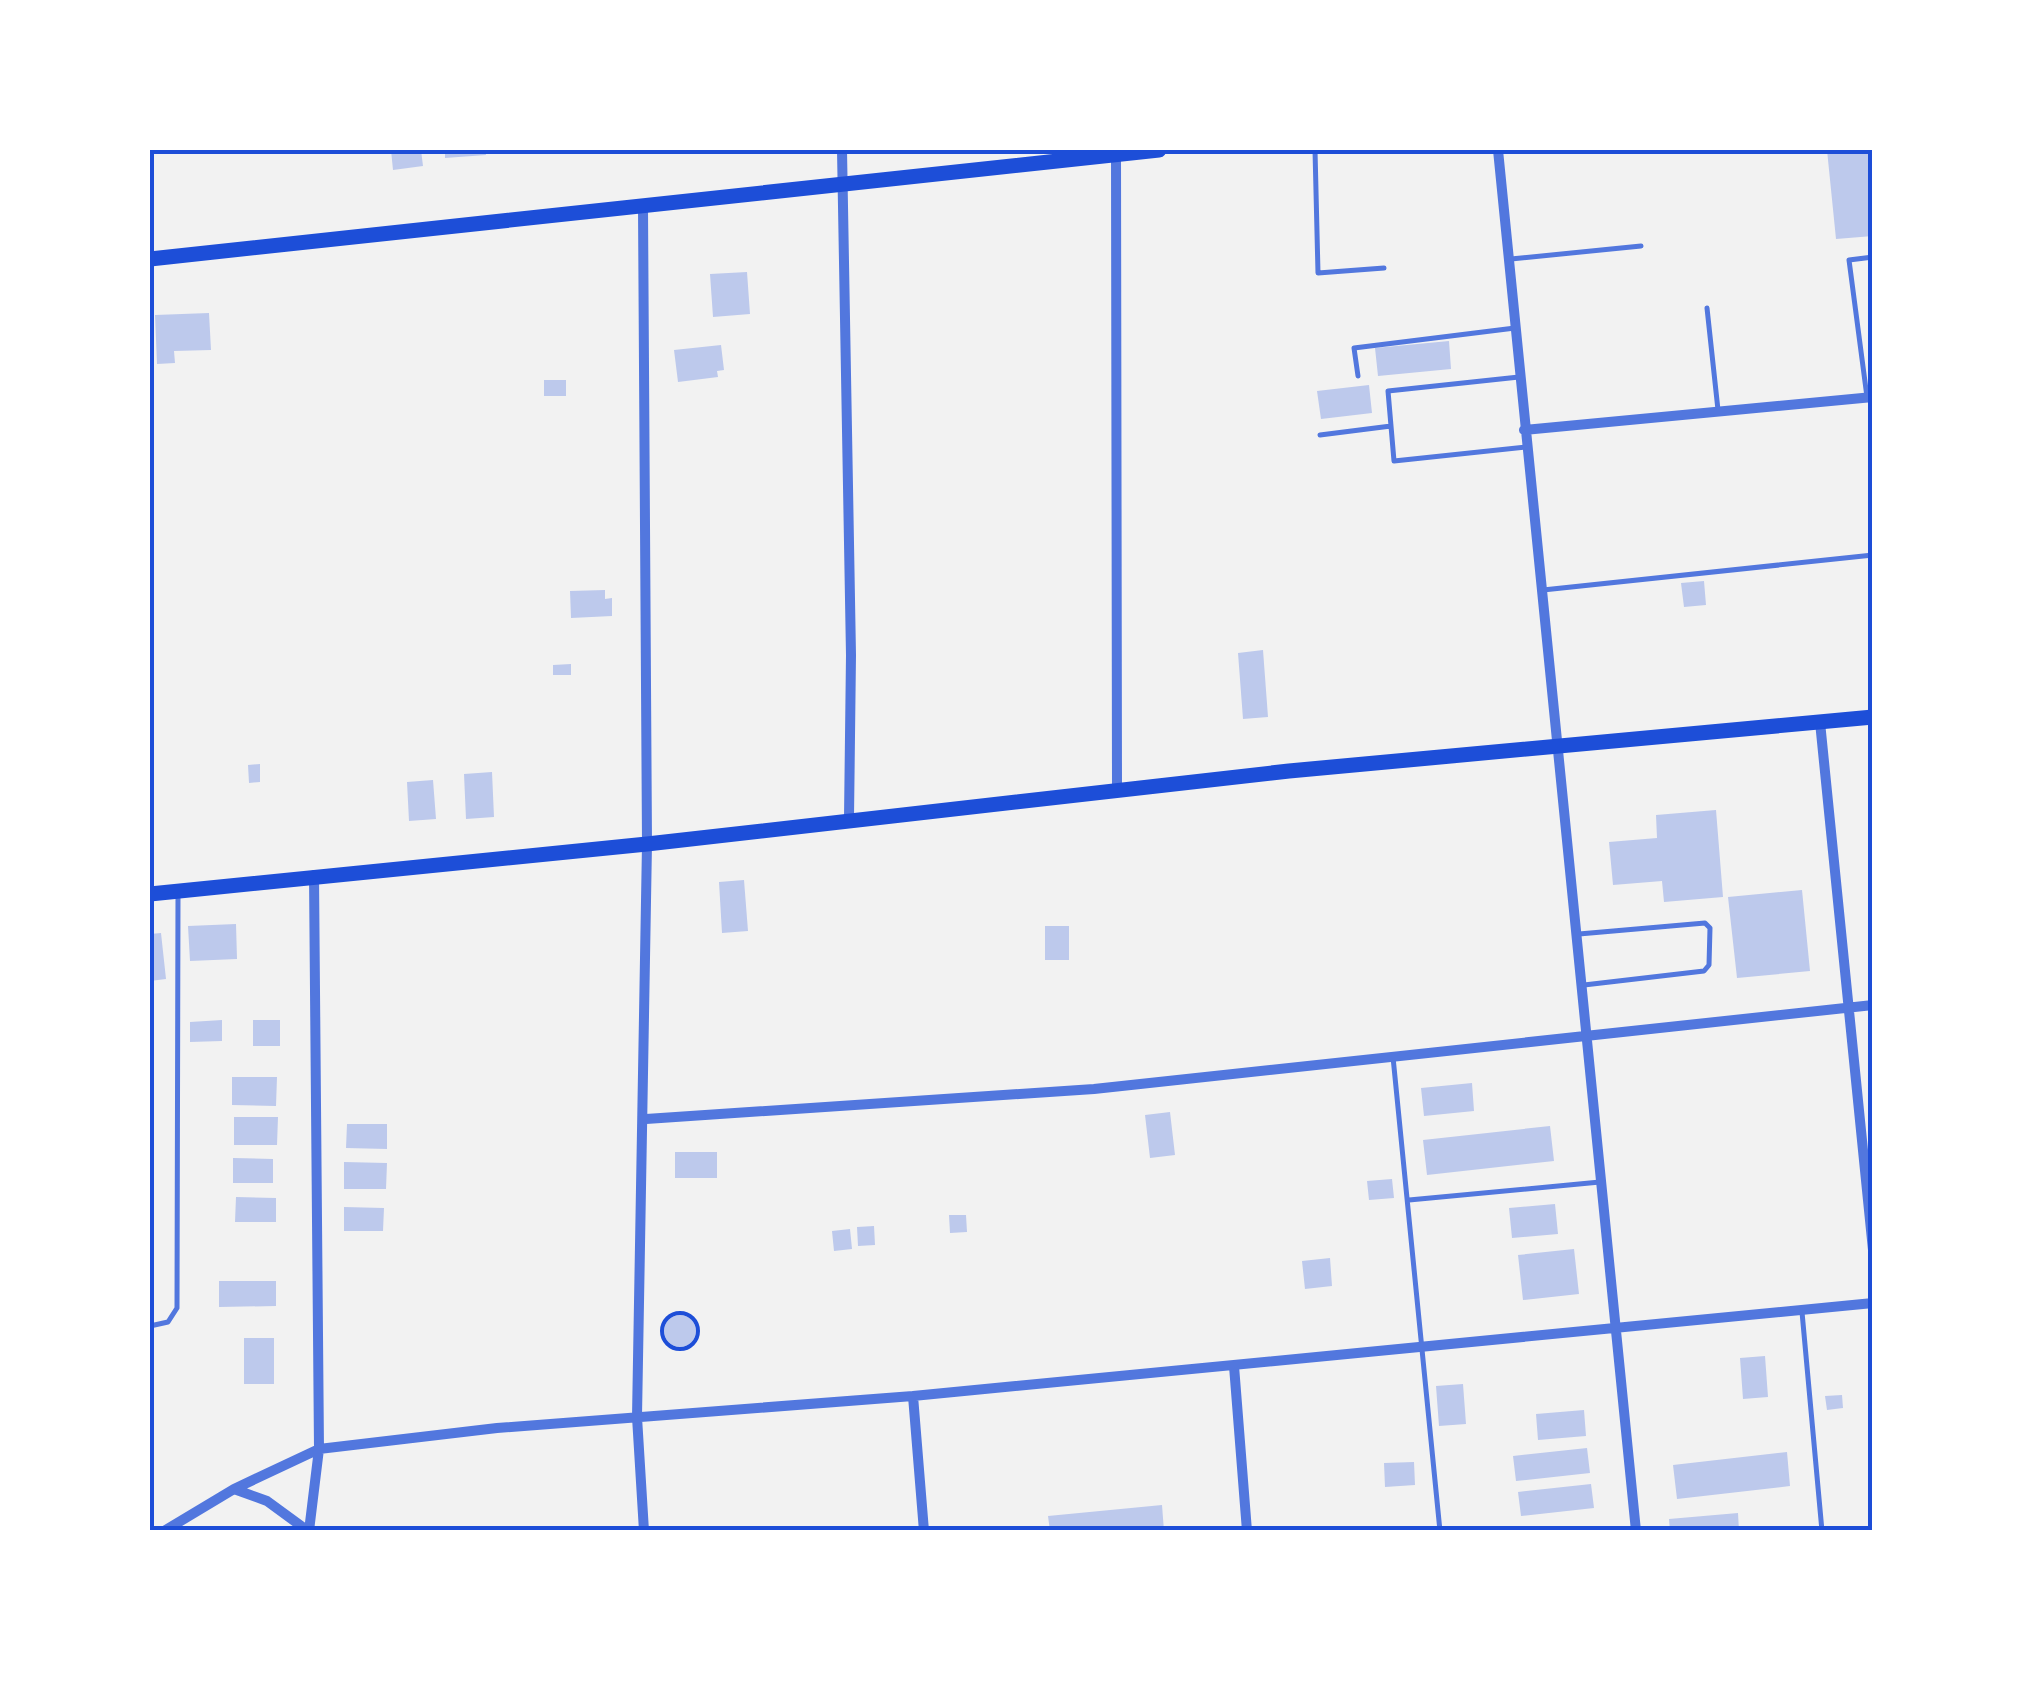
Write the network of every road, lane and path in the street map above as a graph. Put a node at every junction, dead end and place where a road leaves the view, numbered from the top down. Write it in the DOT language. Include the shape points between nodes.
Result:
graph roads {
  1 [pos="842,150"];
  2 [pos="1158,150"];
  3 [pos="1315,150"];
  4 [pos="1498,150"];
  5 [pos="1116,154"];
  6 [pos="845,183"];
  7 [pos="643,208"];
  8 [pos="1640,246"];
  9 [pos="1873,257"];
  10 [pos="150,259"];
  11 [pos="1508,260"];
  12 [pos="1384,268"];
  13 [pos="1706,308"];
  14 [pos="1515,328"];
  15 [pos="1358,376"];
  16 [pos="1519,377"];
  17 [pos="1870,397"];
  18 [pos="1718,413"];
  19 [pos="1391,426"];
  20 [pos="1524,430"];
  21 [pos="1320,435"];
  22 [pos="1526,447"];
  23 [pos="1873,554"];
  24 [pos="1543,590"];
  25 [pos="1873,717"];
  26 [pos="1820,722"];
  27 [pos="1561,746"];
  28 [pos="1117,791"];
  29 [pos="849,818"];
  30 [pos="648,844"];
  31 [pos="314,874"];
  32 [pos="178,890"];
  33 [pos="150,894"];
  34 [pos="1579,934"];
  35 [pos="1584,985"];
  36 [pos="1873,1005"];
  37 [pos="1848,1008"];
  38 [pos="1589,1037"];
  39 [pos="1393,1058"];
  40 [pos="646,1119"];
  41 [pos="1603,1181"];
  42 [pos="1409,1200"];
  43 [pos="1873,1250"];
  44 [pos="1873,1304"];
  45 [pos="677,1310"];
  46 [pos="1802,1312"];
  47 [pos="150,1326"];
  48 [pos="1617,1329"];
  49 [pos="1422,1346"];
  50 [pos="1234,1366"];
  51 [pos="912,1396"];
  52 [pos="637,1417"];
  53 [pos="319,1449"];
  54 [pos="234,1489"];
  55 [pos="164,1531"];
  56 [pos="308,1531"];
  57 [pos="644,1531"];
  58 [pos="924,1531"];
  59 [pos="1246,1531"];
  60 [pos="1440,1531"];
  61 [pos="1636,1531"];
  62 [pos="1822,1531"];
  1 -- 6 [label="street"];
  2 -- 5 [label="highway"];
  3 -- 12 [label="lane" via="1318,273"];
  4 -- 11 [label="street"];
  5 -- 6 [label="highway"];
  5 -- 28 [label="street"];
  6 -- 7 [label="highway"];
  6 -- 29 [label="street"];
  7 -- 10 [label="highway"];
  7 -- 30 [label="street"];
  8 -- 11 [label="lane"];
  9 -- 17 [label="lane" via="1849,260"];
  11 -- 14 [label="street"];
  13 -- 18 [label="lane"];
  14 -- 15 [label="lane" via="1354,348"];
  14 -- 16 [label="street"];
  16 -- 19 [label="lane" via="1388,391"];
  16 -- 20 [label="street"];
  17 -- 18 [label="street"];
  18 -- 20 [label="street"];
  19 -- 21 [label="lane"];
  19 -- 22 [label="lane" via="1394,461"];
  20 -- 22 [label="street"];
  22 -- 24 [label="street"];
  23 -- 24 [label="lane"];
  24 -- 27 [label="street"];
  25 -- 26 [label="highway"];
  26 -- 27 [label="highway"];
  26 -- 37 [label="street"];
  27 -- 28 [label="highway"];
  27 -- 34 [label="street"];
  28 -- 29 [label="highway"];
  29 -- 30 [label="highway"];
  30 -- 31 [label="highway"];
  30 -- 40 [label="street"];
  31 -- 32 [label="highway"];
  31 -- 53 [label="street"];
  32 -- 33 [label="highway"];
  32 -- 47 [label="lane" via="177,1308 168,1322"];
  34 -- 35 [label="street"];
  34 -- 35 [label="lane" via="1704,923 1710,928 1704,971"];
  35 -- 38 [label="street"];
  36 -- 37 [label="street"];
  37 -- 38 [label="street"];
  37 -- 43 [label="street"];
  38 -- 39 [label="street"];
  38 -- 41 [label="street"];
  39 -- 40 [label="street" via="1094,1089"];
  39 -- 42 [label="lane"];
  40 -- 52 [label="street"];
  41 -- 42 [label="lane"];
  41 -- 48 [label="street"];
  42 -- 49 [label="lane"];
  44 -- 46 [label="street"];
  45 -- 45 [label="path" via="663,1323 662,1335 680,1349 695,1341 699,1329"];
  46 -- 48 [label="street"];
  46 -- 62 [label="lane"];
  48 -- 49 [label="street"];
  48 -- 61 [label="street"];
  49 -- 50 [label="street"];
  49 -- 60 [label="lane"];
  50 -- 51 [label="street"];
  50 -- 59 [label="street"];
  51 -- 52 [label="street"];
  51 -- 58 [label="street"];
  52 -- 53 [label="street"];
  52 -- 57 [label="street"];
  53 -- 54 [label="street"];
  53 -- 56 [label="street"];
  54 -- 55 [label="street"];
  54 -- 56 [label="street" via="267,1501"];
}
